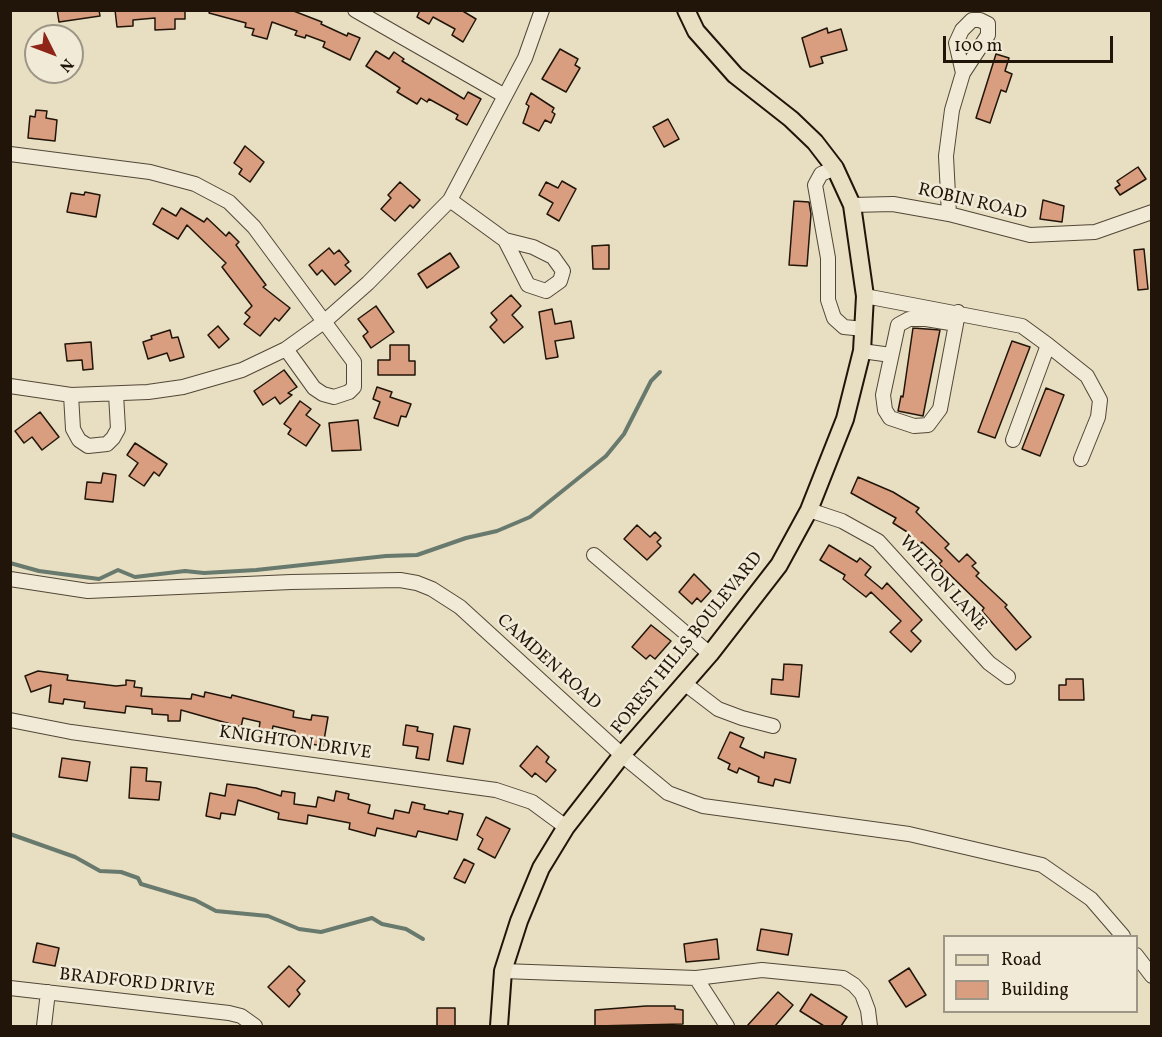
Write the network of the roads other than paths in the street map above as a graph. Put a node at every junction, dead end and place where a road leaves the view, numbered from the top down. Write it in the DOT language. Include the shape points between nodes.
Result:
graph roads {
  1 [pos="354,10"];
  2 [pos="542,10"];
  3 [pos="686,10"];
  4 [pos="963,73"];
  5 [pos="505,96"];
  6 [pos="10,154"];
  7 [pos="835,168"];
  8 [pos="450,200"];
  9 [pos="852,206"];
  10 [pos="1152,212"];
  11 [pos="950,214"];
  12 [pos="505,240"];
  13 [pos="865,296"];
  14 [pos="957,318"];
  15 [pos="325,321"];
  16 [pos="864,329"];
  17 [pos="1048,345"];
  18 [pos="286,349"];
  19 [pos="862,351"];
  20 [pos="891,356"];
  21 [pos="10,386"];
  22 [pos="71,394"];
  23 [pos="116,394"];
  24 [pos="1013,440"];
  25 [pos="1081,459"];
  26 [pos="809,510"];
  27 [pos="594,555"];
  28 [pos="10,579"];
  29 [pos="710,654"];
  30 [pos="1008,677"];
  31 [pos="684,683"];
  32 [pos="10,720"];
  33 [pos="773,726"];
  34 [pos="622,755"];
  35 [pos="566,826"];
  36 [pos="1122,935"];
  37 [pos="1138,956"];
  38 [pos="503,971"];
  39 [pos="1152,976"];
  40 [pos="696,978"];
  41 [pos="10,988"];
  42 [pos="48,992"];
  43 [pos="44,1026"];
  44 [pos="255,1026"];
  45 [pos="499,1026"];
  46 [pos="727,1026"];
  47 [pos="870,1026"];
  1 -- 5 [label="street"];
  2 -- 5 [label="street" via="525,58"];
  3 -- 7 [label="main road, FOREST HILLS BOULEVARD" via="696,31 735,75 791,119"];
  4 -- 11 [label="street" via="952,110 946,156"];
  5 -- 8 [label="street"];
  6 -- 15 [label="street" via="150,172 195,184 229,202 254,227"];
  7 -- 9 [label="main road, FOREST HILLS BOULEVARD"];
  7 -- 16 [label="street" via="821,174 815,185 828,258 828,300 834,318 844,327"];
  8 -- 12 [label="street"];
  8 -- 15 [label="street"];
  9 -- 11 [label="street, ROBIN ROAD" via="893,204"];
  9 -- 13 [label="main road, FOREST HILLS BOULEVARD"];
  10 -- 11 [label="street, ROBIN ROAD" via="1095,232 1030,234"];
  13 -- 14 [label="street"];
  13 -- 16 [label="main road, FOREST HILLS BOULEVARD"];
  14 -- 17 [label="street" via="1022,326"];
  14 -- 20 [label="street" via="909,319 898,325"];
  14 -- 20 [label="street" via="940,410 928,425 900,422 885,410 883,395"];
  15 -- 18 [label="street"];
  15 -- 18 [label="street" via="354,362 356,382 349,392 334,397 314,388"];
  16 -- 19 [label="main road, FOREST HILLS BOULEVARD"];
  17 -- 24 [label="street"];
  17 -- 25 [label="street" via="1087,376 1100,400 1098,417"];
  18 -- 23 [label="street" via="242,370 183,387"];
  19 -- 20 [label="street"];
  19 -- 26 [label="main road, FOREST HILLS BOULEVARD" via="845,419"];
  21 -- 22 [label="street"];
  22 -- 23 [label="street"];
  22 -- 23 [label="street" via="73,429 88,446 107,444 113,438 117,429"];
  26 -- 29 [label="main road, FOREST HILLS BOULEVARD" via="779,565"];
  26 -- 30 [label="street, WILTON LANE" via="842,521 878,541 989,663"];
  27 -- 29 [label="street"];
  28 -- 34 [label="street, CAMDEN ROAD" via="88,591 291,582 417,583 460,607"];
  29 -- 31 [label="main road, FOREST HILLS BOULEVARD"];
  31 -- 33 [label="street" via="718,709"];
  31 -- 34 [label="main road, FOREST HILLS BOULEVARD"];
  32 -- 35 [label="street, KNIGHTON DRIVE" via="71,732 496,790 531,802"];
  34 -- 35 [label="main road, FOREST HILLS BOULEVARD"];
  34 -- 36 [label="street, CAMDEN ROAD" via="668,793 703,806 909,834 1042,865 1091,899"];
  35 -- 38 [label="main road, FOREST HILLS BOULEVARD" via="537,878"];
  37 -- 39 [label="street"];
  38 -- 40 [label="street"];
  38 -- 45 [label="main road, FOREST HILLS BOULEVARD"];
  40 -- 46 [label="street"];
  40 -- 47 [label="street" via="762,970 843,978 862,994"];
  41 -- 42 [label="street, BRADFORD DRIVE"];
  42 -- 43 [label="street"];
  42 -- 44 [label="street, BRADFORD DRIVE" via="229,1013"];
}
